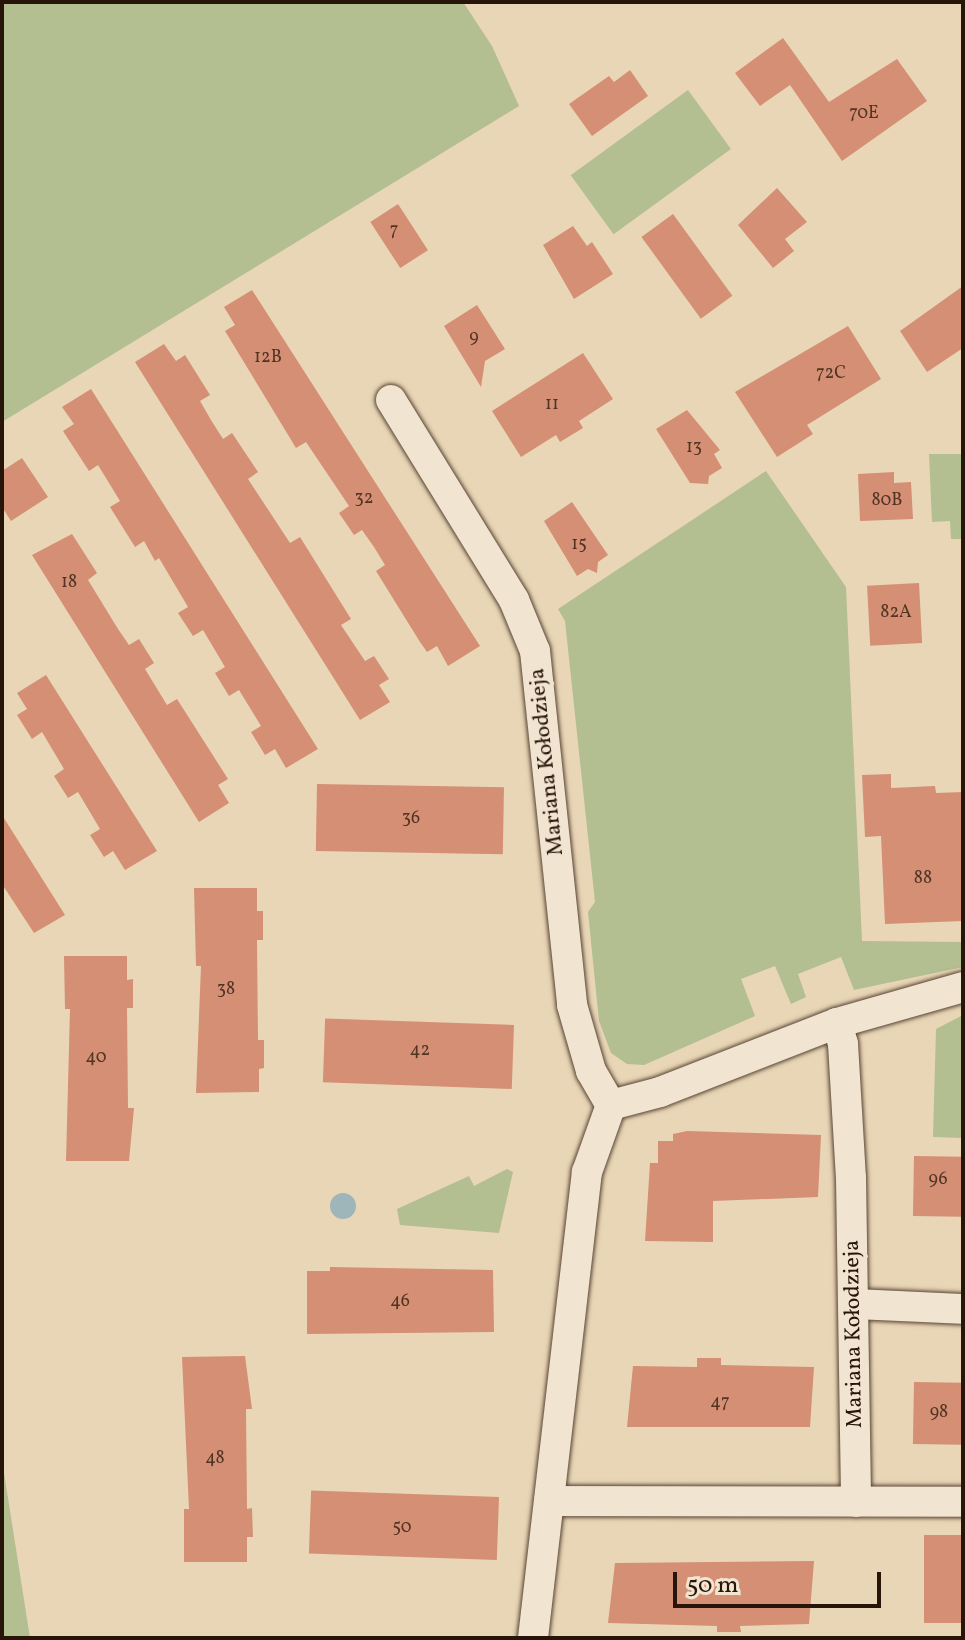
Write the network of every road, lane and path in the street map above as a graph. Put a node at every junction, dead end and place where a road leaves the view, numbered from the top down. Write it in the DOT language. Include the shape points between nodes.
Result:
graph roads {
  1 [pos="391,400"];
  2 [pos="963,987"];
  3 [pos="837,1023"];
  4 [pos="611,1105"];
  5 [pos="854,1304"];
  6 [pos="963,1309"];
  7 [pos="549,1501"];
  8 [pos="856,1502"];
  9 [pos="963,1502"];
  10 [pos="533,1638"];
  1 -- 4 [label="street, Mariana Kołodzieja" via="514,600 535,651 572,1005 591,1071"];
  2 -- 3 [label="street"];
  3 -- 4 [label="street" via="660,1092"];
  3 -- 5 [label="street, Mariana Kołodzieja" via="847,1098"];
  4 -- 7 [label="street" via="587,1172"];
  5 -- 6 [label="street"];
  5 -- 8 [label="street, Mariana Kołodzieja"];
  7 -- 8 [label="street"];
  7 -- 10 [label="street"];
  8 -- 9 [label="street"];
}
